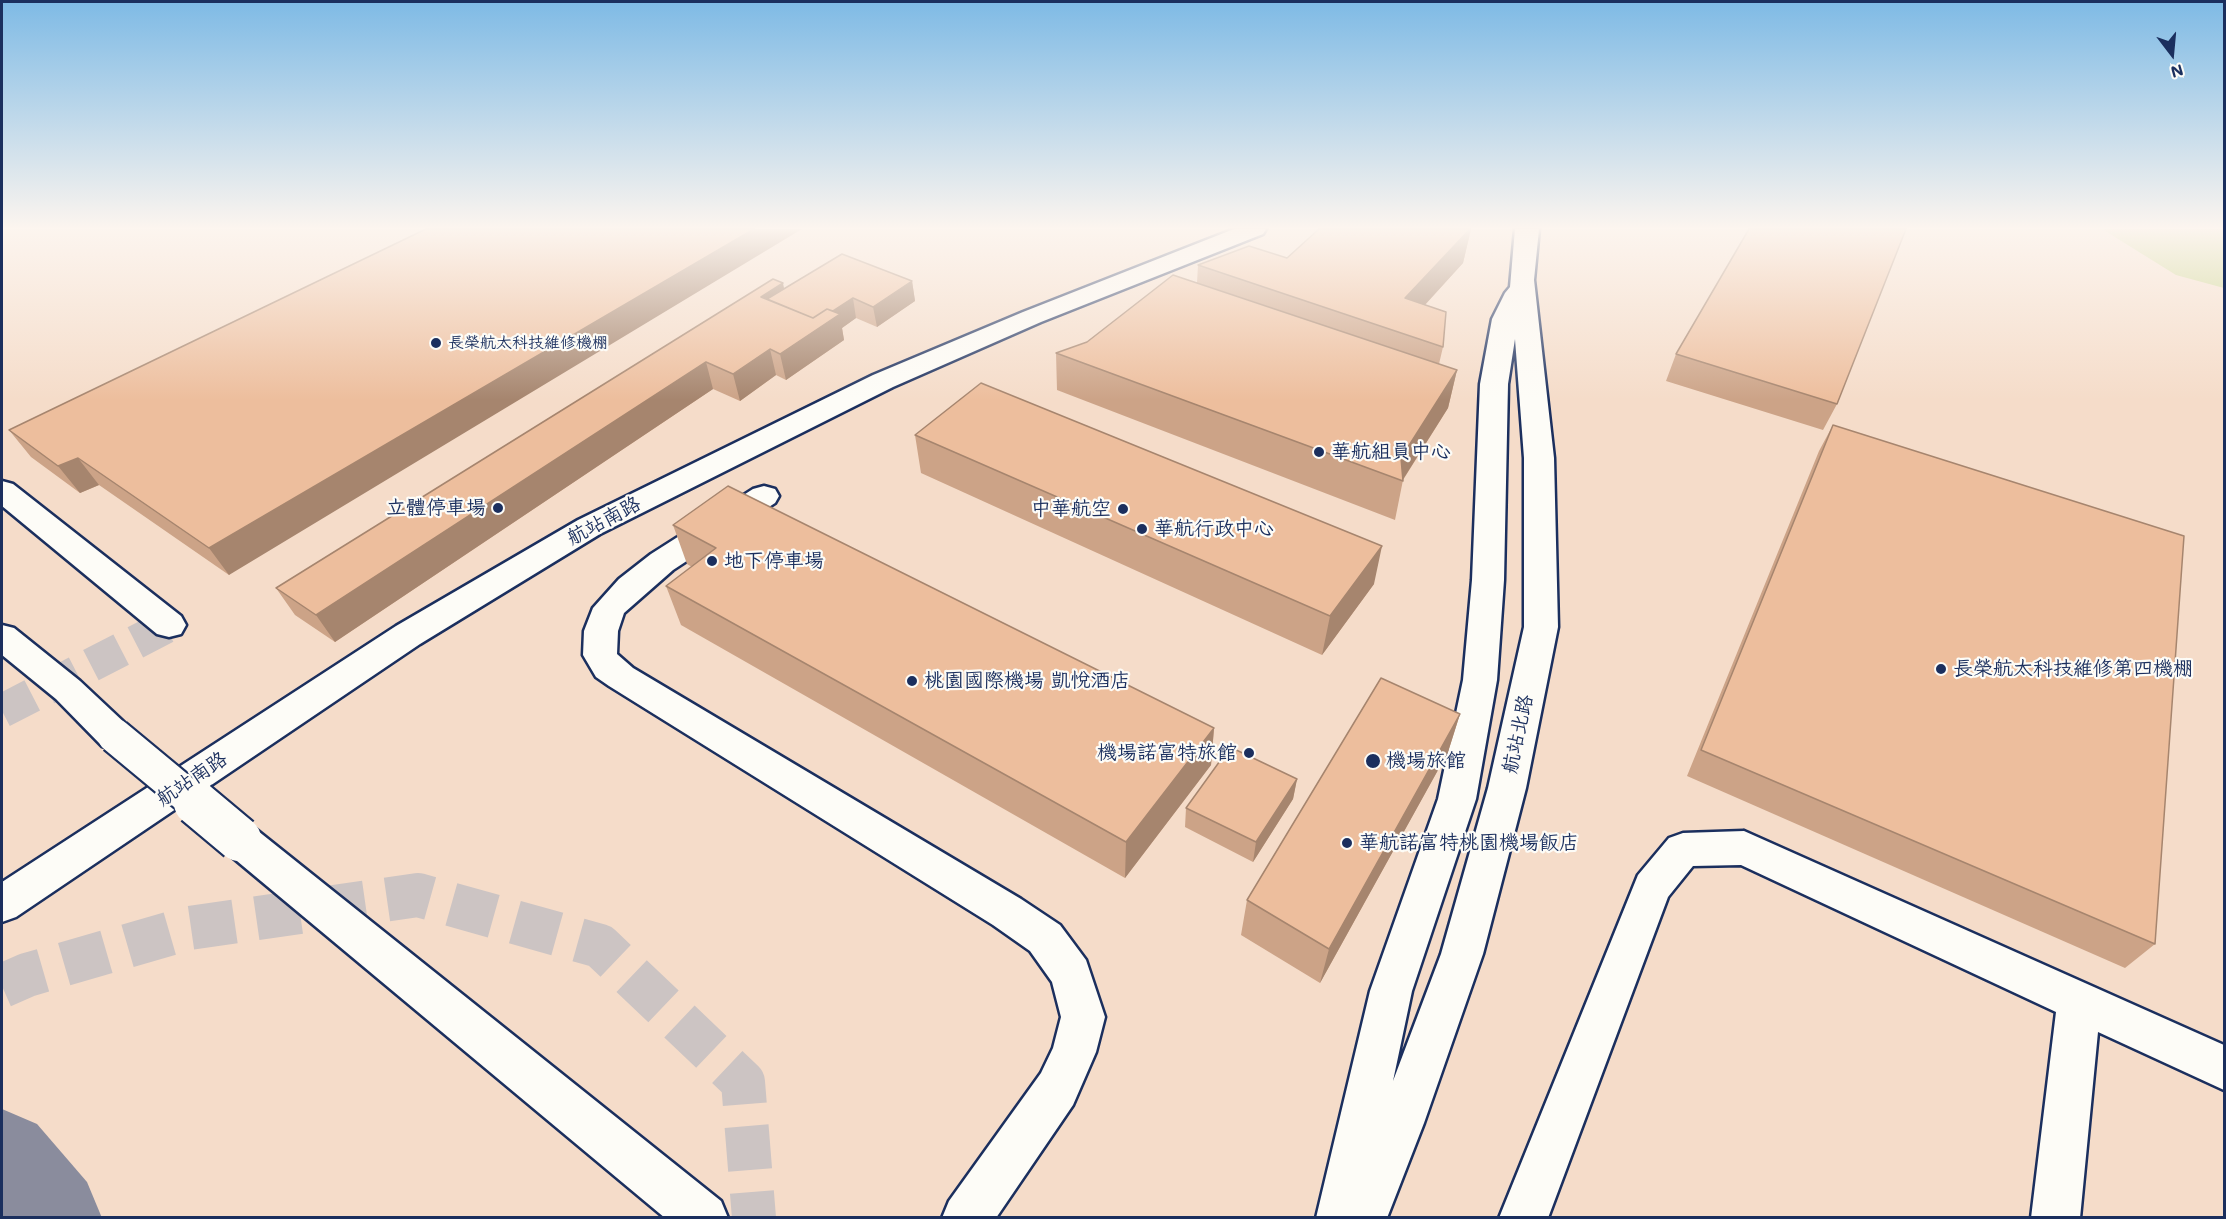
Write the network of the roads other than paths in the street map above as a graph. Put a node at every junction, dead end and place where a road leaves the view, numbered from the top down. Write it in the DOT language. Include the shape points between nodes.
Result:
graph roads {
  1 [pos="1111,286"];
  2 [pos="1519,286"];
  3 [pos="1523,286"];
  4 [pos="2,491"];
  5 [pos="764,496"];
  6 [pos="169,625"];
  7 [pos="2,637"];
  8 [pos="2,904"];
  9 [pos="2079,1001"];
  10 [pos="2224,1068"];
  11 [pos="704,1218"];
  12 [pos="966,1218"];
  13 [pos="1340,1218"];
  14 [pos="1362,1218"];
  15 [pos="1523,1218"];
  16 [pos="2055,1218"];
  1 -- 8 [label="street, 航站南路" via="883,381 589,527 408,635"];
  2 -- 13 [label="street" via="1505,319 1494,384 1480,680 1457,799 1391,991"];
  3 -- 14 [label="street, 航站北路" via="1539,458 1541,627 1507,788 1462,954"];
  4 -- 6 [label="street"];
  5 -- 12 [label="street" via="630,587 609,608 601,631 600,655 608,668 621,677 1007,912 1045,938 1071,974 1083,1017 1074,1052 1057,1089"];
  7 -- 11 [label="street, bridge" via="239,839"];
  9 -- 10 [label="street"];
  9 -- 15 [label="street" via="1744,848 1683,850 1652,887"];
  9 -- 16 [label="street"];
}
